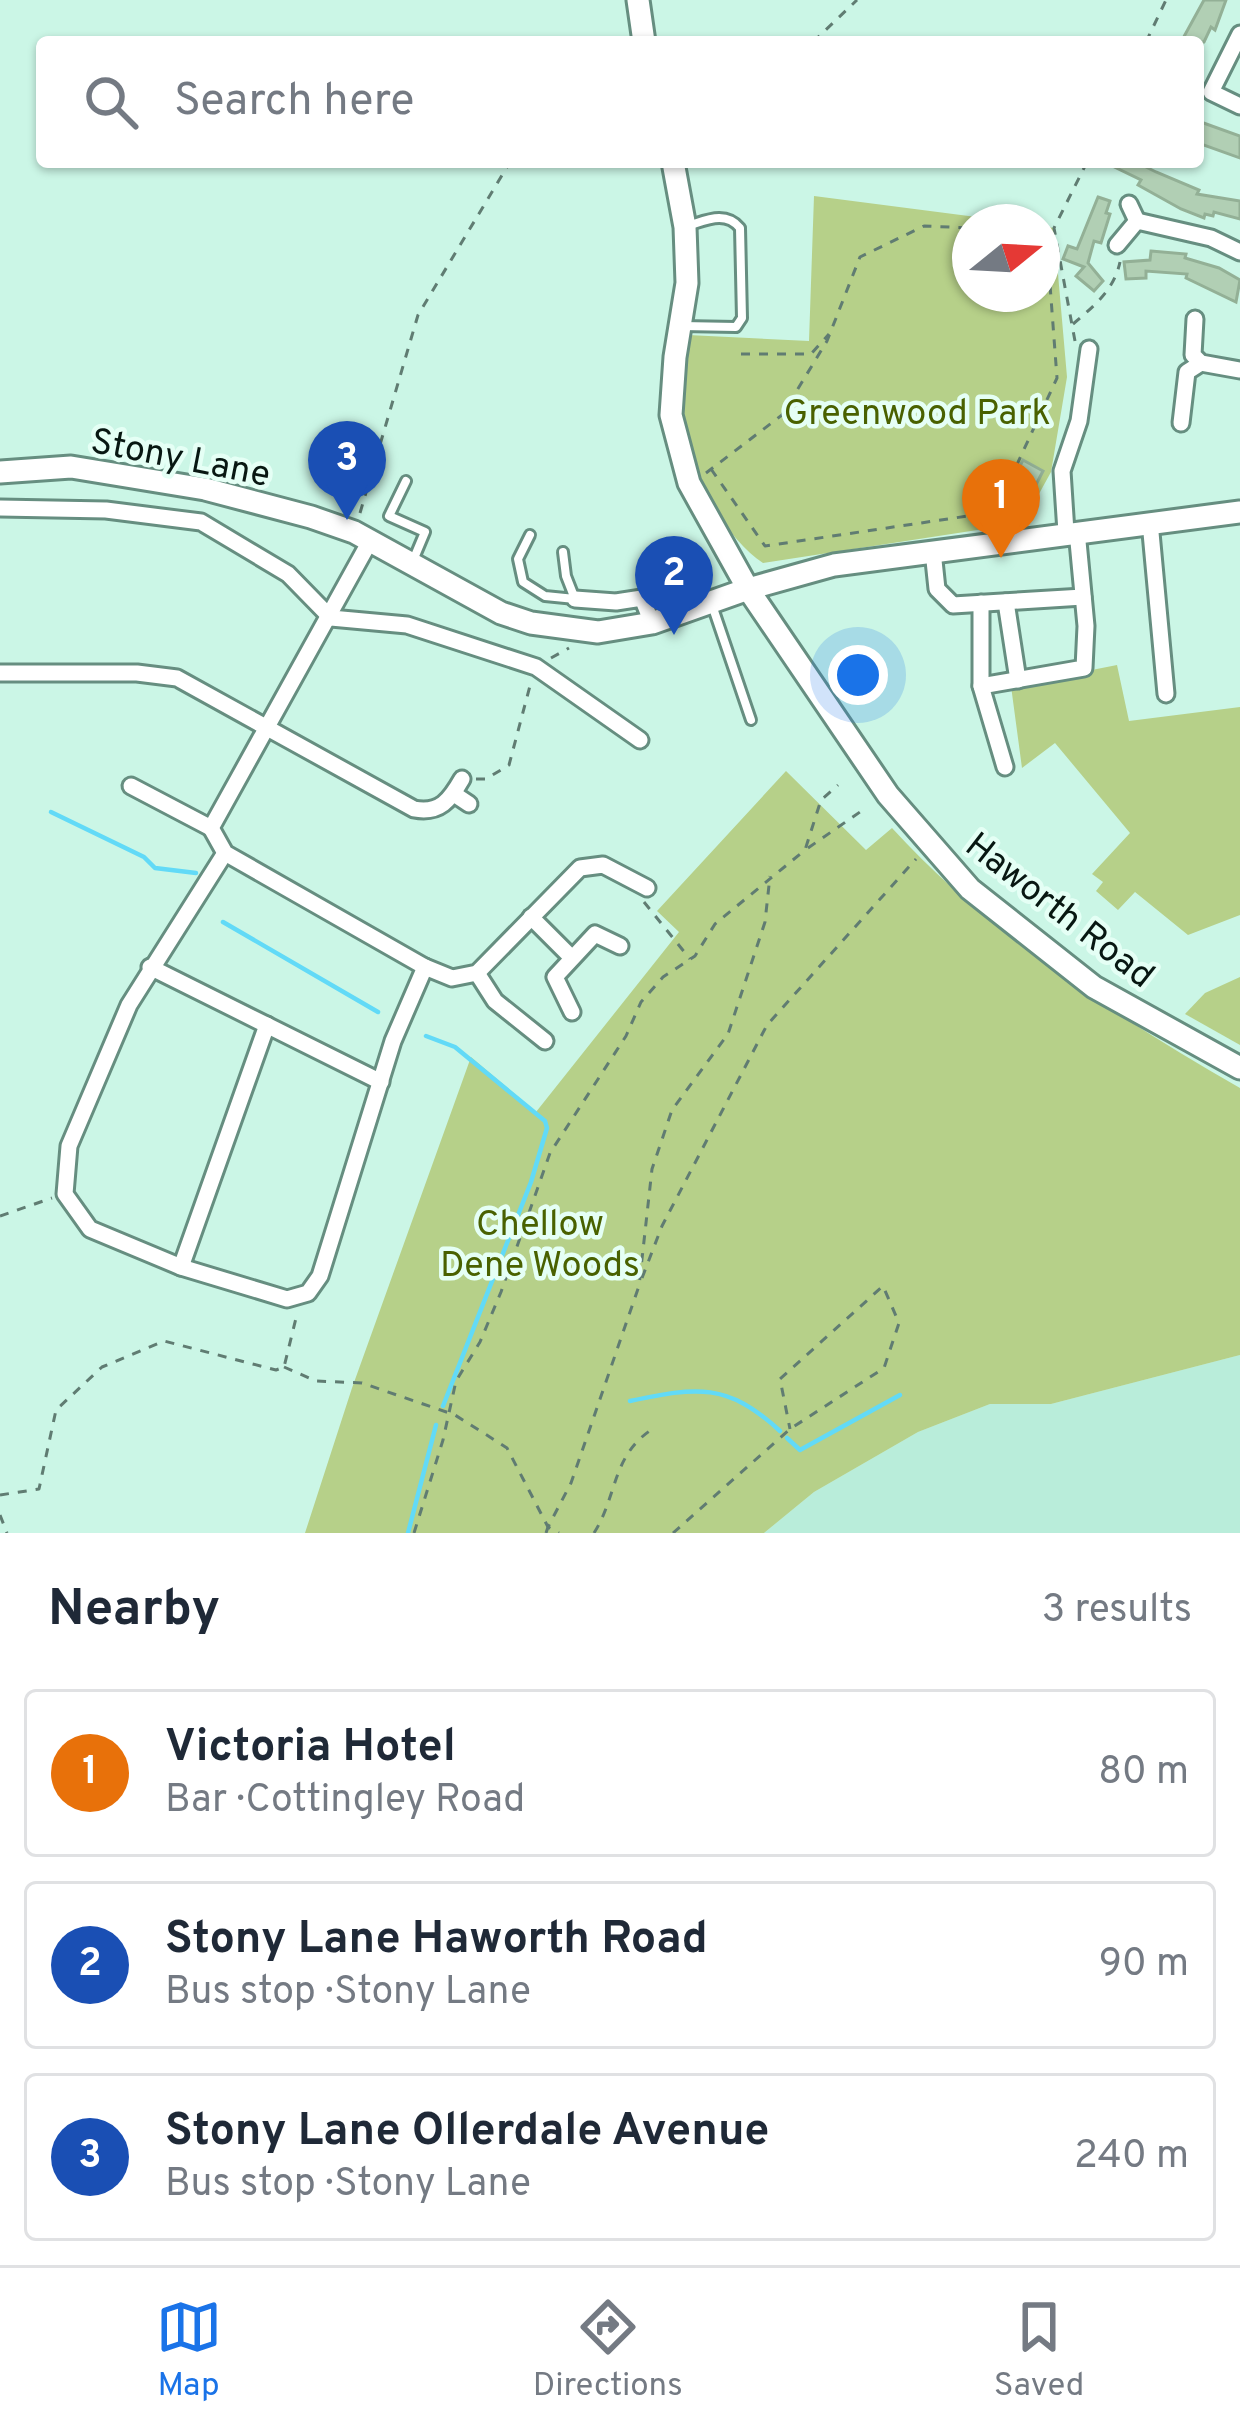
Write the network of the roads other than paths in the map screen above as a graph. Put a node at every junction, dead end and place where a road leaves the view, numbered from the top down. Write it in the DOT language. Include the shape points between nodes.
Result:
graph roads {
  1 [pos="638,0"];
  2 [pos="1240,34"];
  3 [pos="643,36"];
  4 [pos="1204,91"];
  5 [pos="1240,106"];
  6 [pos="674,168"];
  7 [pos="1129,205"];
  8 [pos="1137,221"];
  9 [pos="686,227"];
  10 [pos="1117,245"];
  11 [pos="1240,252"];
  12 [pos="1196,319"];
  13 [pos="680,326"];
  14 [pos="1082,348"];
  15 [pos="1201,363"];
  16 [pos="1240,370"];
  17 [pos="1181,423"];
  18 [pos="0,472"];
  19 [pos="406,482"];
  20 [pos="0,508"];
  21 [pos="1240,512"];
  22 [pos="1150,522"];
  23 [pos="1072,531"];
  24 [pos="530,535"];
  25 [pos="362,536"];
  26 [pos="563,551"];
  27 [pos="933,551"];
  28 [pos="411,564"];
  29 [pos="748,589"];
  30 [pos="1083,597"];
  31 [pos="575,599"];
  32 [pos="1006,602"];
  33 [pos="711,603"];
  34 [pos="981,603"];
  35 [pos="331,618"];
  36 [pos="652,623"];
  37 [pos="0,674"];
  38 [pos="1018,680"];
  39 [pos="981,686"];
  40 [pos="1166,694"];
  41 [pos="751,720"];
  42 [pos="269,726"];
  43 [pos="640,740"];
  44 [pos="1005,767"];
  45 [pos="131,785"];
  46 [pos="470,804"];
  47 [pos="212,828"];
  48 [pos="225,853"];
  49 [pos="647,888"];
  50 [pos="531,917"];
  51 [pos="620,946"];
  52 [pos="571,957"];
  53 [pos="150,967"];
  54 [pos="425,967"];
  55 [pos="477,974"];
  56 [pos="572,1012"];
  57 [pos="267,1025"];
  58 [pos="545,1041"];
  59 [pos="1240,1068"];
  60 [pos="381,1082"];
  61 [pos="181,1267"];
  1 -- 3 [label="main road"];
  2 -- 4 [label="street"];
  4 -- 5 [label="street"];
  6 -- 9 [label="main road, Haworth Road"];
  7 -- 8 [label="street"];
  8 -- 10 [label="street"];
  8 -- 11 [label="street"];
  9 -- 13 [label="main road, Haworth Road"];
  9 -- 13 [label="lane" via="719,217 740,228 742,319 736,328"];
  12 -- 15 [label="street" via="1192,355"];
  13 -- 29 [label="main road, Haworth Road" via="671,415 689,483"];
  14 -- 23 [label="street" via="1079,421 1062,471"];
  15 -- 16 [label="street"];
  15 -- 17 [label="street" via="1187,372"];
  18 -- 25 [label="main road, Stony Lane" via="71,467 205,489"];
  19 -- 28 [label="lane" via="389,516 425,532"];
  20 -- 35 [label="street" via="202,521 288,574"];
  21 -- 22 [label="main road, Stony Lane"];
  22 -- 23 [label="main road, Stony Lane"];
  22 -- 40 [label="street"];
  23 -- 27 [label="main road, Stony Lane"];
  23 -- 30 [label="street"];
  24 -- 31 [label="lane" via="518,559 523,582 545,596"];
  25 -- 28 [label="main road, Stony Lane"];
  25 -- 35 [label="street"];
  26 -- 31 [label="lane"];
  27 -- 29 [label="main road, Stony Lane" via="834,565"];
  27 -- 34 [label="street" via="937,589 953,605"];
  28 -- 36 [label="main road, Stony Lane" via="531,623 598,632"];
  29 -- 33 [label="main road, Stony Lane"];
  29 -- 59 [label="main road, Haworth Road" via="888,795 970,889 1094,987"];
  30 -- 32 [label="street"];
  30 -- 38 [label="street" via="1084,668"];
  31 -- 36 [label="street" via="643,598"];
  32 -- 34 [label="street"];
  32 -- 38 [label="street"];
  33 -- 36 [label="main road, Stony Lane"];
  33 -- 41 [label="lane"];
  34 -- 39 [label="street"];
  35 -- 42 [label="street"];
  35 -- 43 [label="street" via="407,625 536,667"];
  37 -- 42 [label="street" via="177,678"];
  38 -- 39 [label="street"];
  39 -- 44 [label="street"];
  42 -- 46 [label="street" via="414,808 435,810 458,786"];
  42 -- 47 [label="street"];
  45 -- 47 [label="street"];
  47 -- 48 [label="street"];
  48 -- 53 [label="street"];
  48 -- 54 [label="street"];
  49 -- 50 [label="street" via="603,866 580,868"];
  50 -- 52 [label="street"];
  50 -- 55 [label="street"];
  51 -- 52 [label="street" via="595,934"];
  52 -- 56 [label="street" via="555,977"];
  53 -- 57 [label="street"];
  53 -- 61 [label="street" via="69,1145 65,1194 90,1229"];
  54 -- 55 [label="street" via="452,978"];
  54 -- 60 [label="street"];
  55 -- 58 [label="street" via="495,1001"];
  57 -- 60 [label="street"];
  57 -- 61 [label="street"];
  60 -- 61 [label="street" via="308,1293 287,1299"];
}
